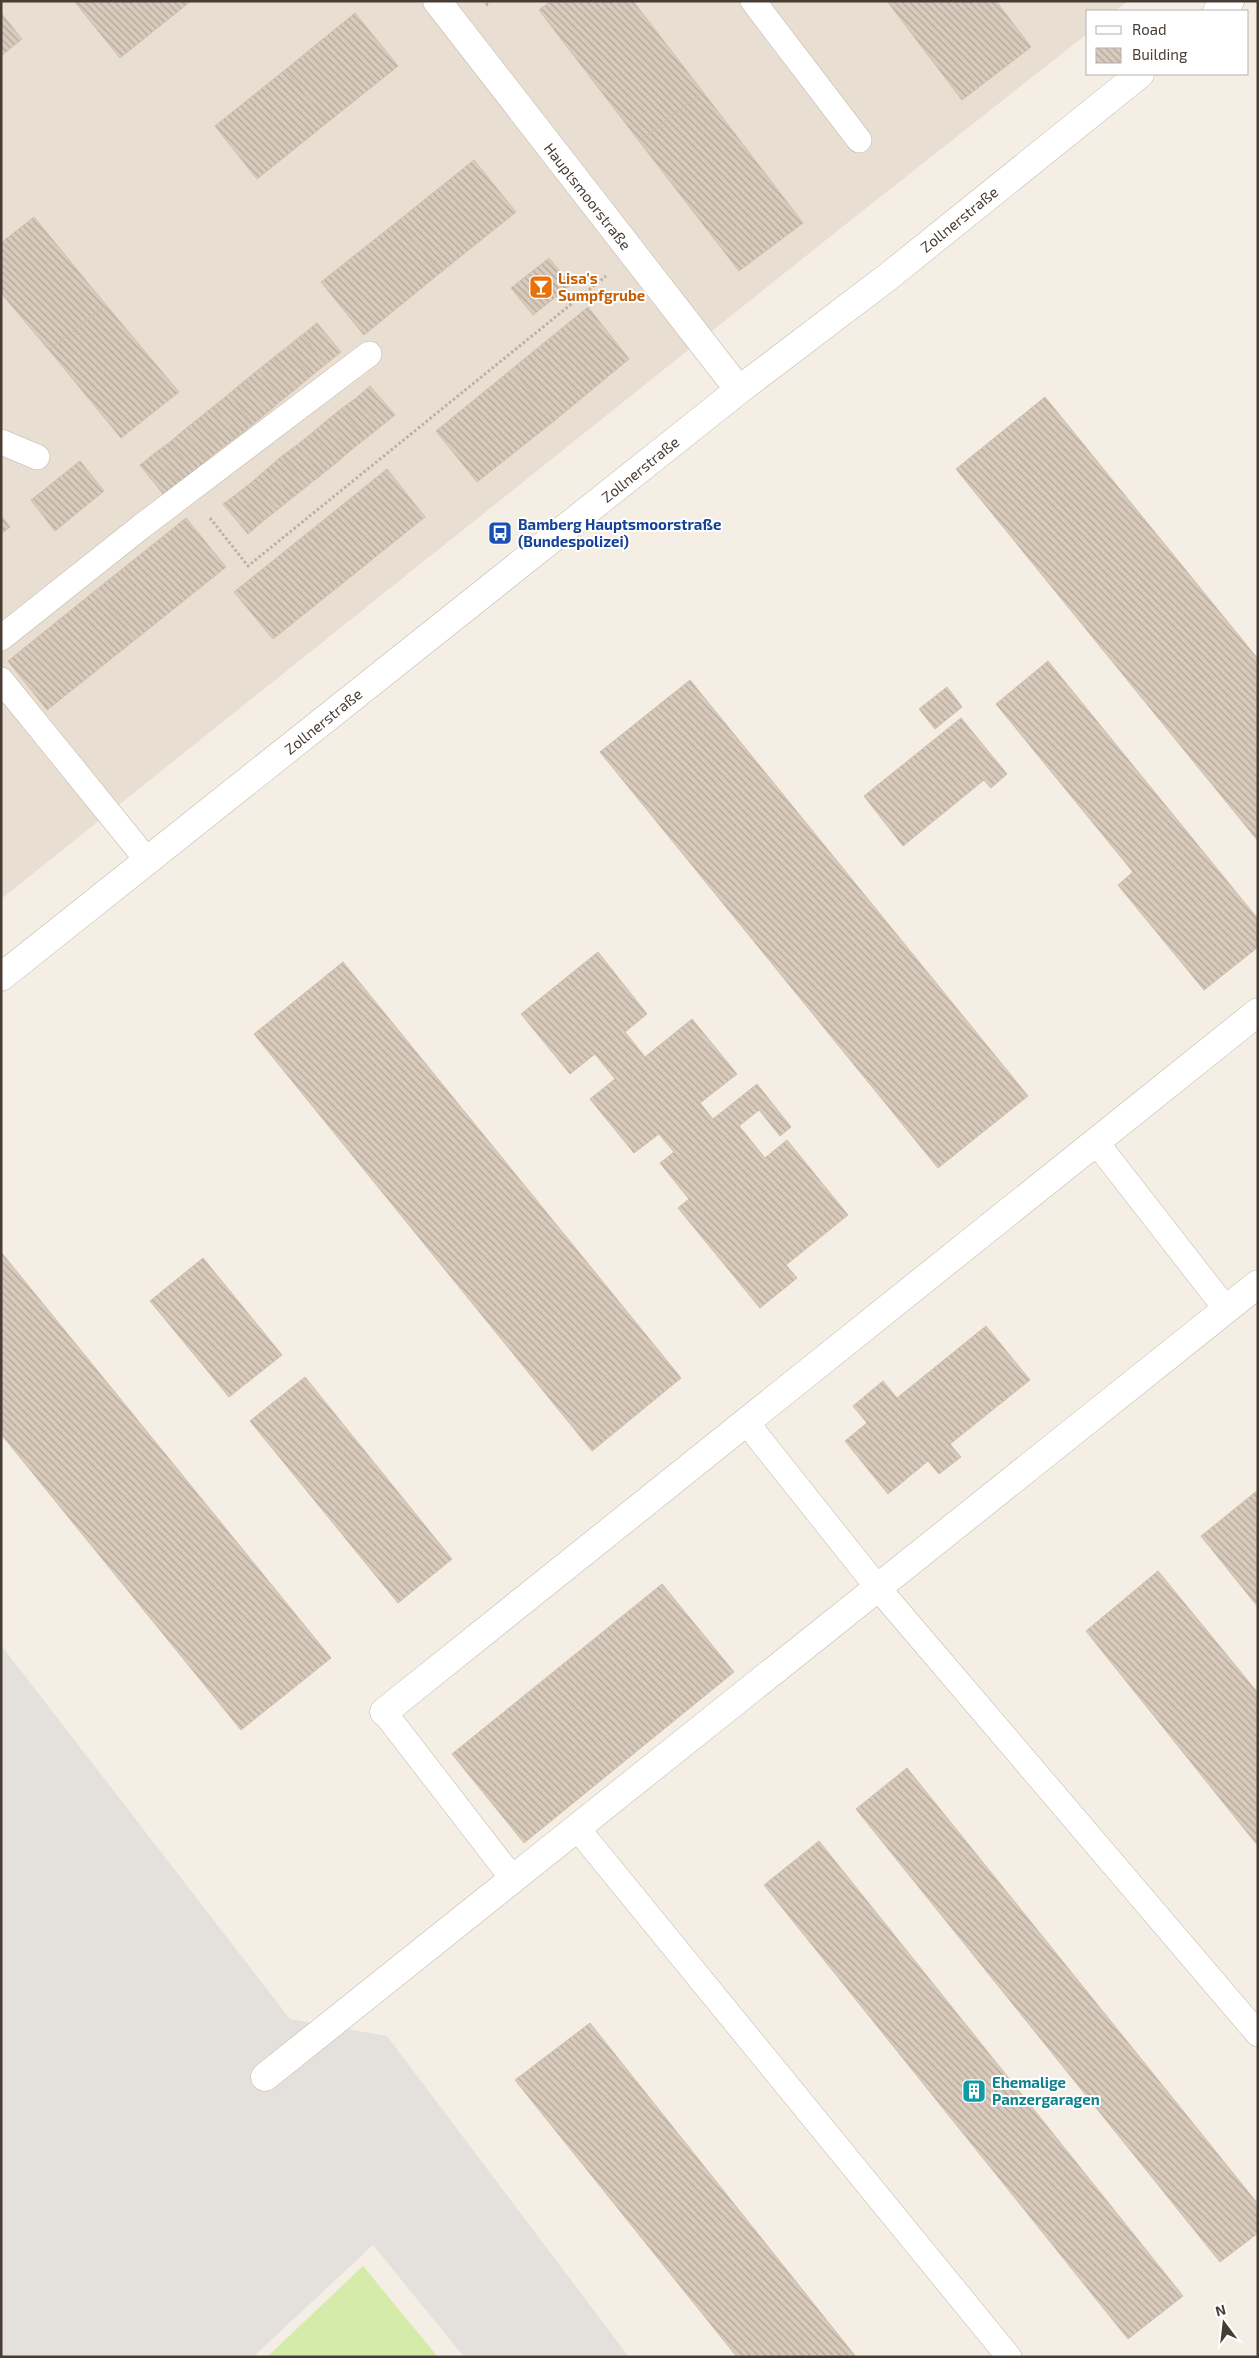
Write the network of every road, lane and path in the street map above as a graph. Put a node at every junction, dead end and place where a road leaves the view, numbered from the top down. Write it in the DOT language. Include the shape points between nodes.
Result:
graph roads {
  1 [pos="438,1"];
  2 [pos="753,1"];
  3 [pos="1230,1"];
  4 [pos="1218,10"];
  5 [pos="1139,75"];
  6 [pos="859,140"];
  7 [pos="582,296"];
  8 [pos="369,354"];
  9 [pos="739,390"];
  10 [pos="1,442"];
  11 [pos="37,457"];
  12 [pos="188,492"];
  13 [pos="1,638"];
  14 [pos="1,680"];
  15 [pos="148,860"];
  16 [pos="1,977"];
  17 [pos="1258,1012"];
  18 [pos="1096,1142"];
  19 [pos="1258,1284"];
  20 [pos="1226,1309"];
  21 [pos="746,1422"];
  22 [pos="878,1588"];
  23 [pos="384,1712"];
  24 [pos="577,1828"];
  25 [pos="513,1879"];
  26 [pos="1258,2034"];
  27 [pos="265,2077"];
  28 [pos="1009,2357"];
  1 -- 9 [label="street, Hauptsmoorstraße"];
  2 -- 6 [label="lane"];
  3 -- 4 [label="street"];
  5 -- 9 [label="street, Zollnerstraße" via="889,276"];
  7 -- 12 [label="path" via="248,566"];
  8 -- 12 [label="lane"];
  9 -- 15 [label="street, Zollnerstraße"];
  10 -- 11 [label="lane"];
  12 -- 13 [label="lane"];
  14 -- 15 [label="lane"];
  15 -- 16 [label="street, Zollnerstraße"];
  17 -- 18 [label="street"];
  18 -- 20 [label="lane"];
  18 -- 21 [label="street"];
  19 -- 20 [label="street"];
  20 -- 22 [label="street"];
  21 -- 22 [label="lane"];
  21 -- 23 [label="street"];
  22 -- 24 [label="street"];
  22 -- 26 [label="lane"];
  23 -- 25 [label="lane"];
  24 -- 25 [label="street"];
  24 -- 28 [label="lane"];
  25 -- 27 [label="street"];
}
